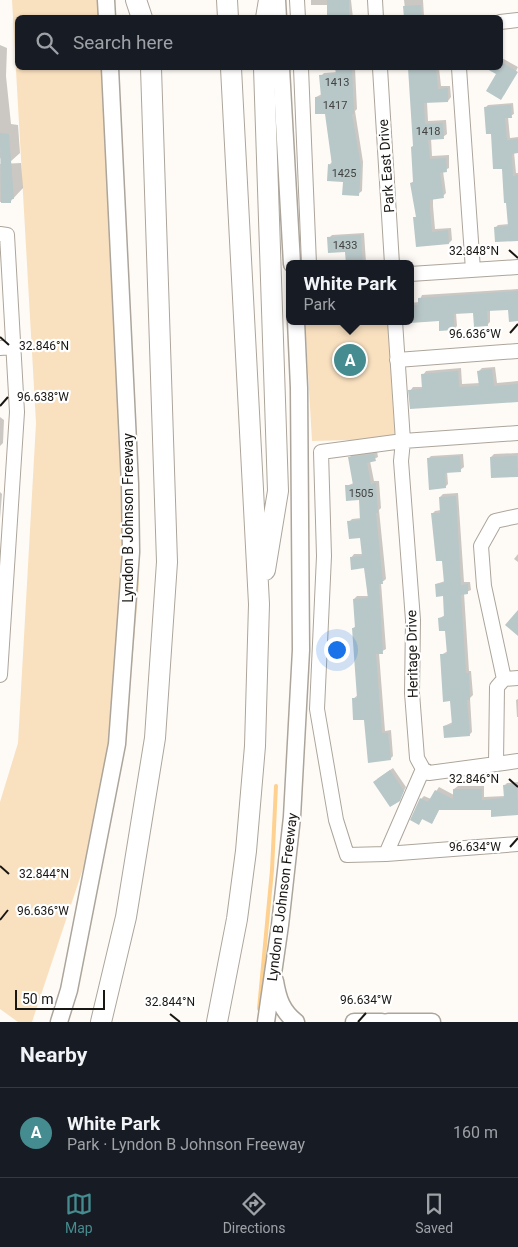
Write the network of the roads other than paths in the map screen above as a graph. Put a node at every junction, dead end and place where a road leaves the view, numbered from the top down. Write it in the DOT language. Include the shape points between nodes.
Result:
graph roads {
  1 [pos="106,0"];
  2 [pos="136,0"];
  3 [pos="148,0"];
  4 [pos="228,0"];
  5 [pos="269,0"];
  6 [pos="278,0"];
  7 [pos="298,0"];
  8 [pos="375,0"];
  9 [pos="107,15"];
  10 [pos="141,15"];
  11 [pos="149,15"];
  12 [pos="228,15"];
  13 [pos="266,15"];
  14 [pos="278,15"];
  15 [pos="298,15"];
  16 [pos="376,15"];
  17 [pos="518,20"];
  18 [pos="503,22"];
  19 [pos="110,70"];
  20 [pos="151,70"];
  21 [pos="230,70"];
  22 [pos="264,70"];
  23 [pos="281,70"];
  24 [pos="300,70"];
  25 [pos="380,70"];
  26 [pos="459,70"];
  27 [pos="0,234"];
  28 [pos="292,260"];
  29 [pos="309,260"];
  30 [pos="392,260"];
  31 [pos="518,267"];
  32 [pos="473,270"];
  33 [pos="414,274"];
  34 [pos="296,325"];
  35 [pos="395,325"];
  36 [pos="7,348"];
  37 [pos="518,351"];
  38 [pos="398,360"];
  39 [pos="518,433"];
  40 [pos="403,441"];
  41 [pos="6,480"];
  42 [pos="518,516"];
  43 [pos="259,604"];
  44 [pos="0,675"];
  45 [pos="518,678"];
  46 [pos="504,679"];
  47 [pos="518,761"];
  48 [pos="496,763"];
  49 [pos="423,770"];
  50 [pos="518,844"];
  51 [pos="386,854"];
  52 [pos="274,972"];
  53 [pos="59,1022"];
  54 [pos="101,1022"];
  55 [pos="217,1022"];
  56 [pos="266,1022"];
  57 [pos="296,1022"];
  58 [pos="354,1022"];
  59 [pos="382,1022"];
  60 [pos="388,1022"];
  61 [pos="432,1022"];
  1 -- 9 [label="main road"];
  2 -- 10 [label="highway"];
  3 -- 11 [label="highway"];
  4 -- 12 [label="highway"];
  5 -- 13 [label="highway"];
  6 -- 14 [label="main road"];
  7 -- 15 [label="street"];
  8 -- 16 [label="street"];
  17 -- 18 [label="street"];
  19 -- 53 [label="main road, Lyndon B Johnson Freeway" via="130,484 129,601 117,744 71,980"];
  20 -- 54 [label="highway" via="167,562 155,738 126,917"];
  21 -- 43 [label="highway"];
  22 -- 43 [label="highway" via="278,491"];
  23 -- 28 [label="main road"];
  24 -- 29 [label="street"];
  25 -- 30 [label="street, Park East Drive"];
  26 -- 32 [label="street"];
  27 -- 36 [label="street" via="7,235"];
  31 -- 32 [label="street"];
  32 -- 33 [label="street"];
  34 -- 52 [label="main road, Lyndon B Johnson Freeway" via="301,650 292,816"];
  35 -- 38 [label="street, Heritage Drive"];
  36 -- 41 [label="street" via="17,412"];
  37 -- 38 [label="street"];
  38 -- 40 [label="street, Heritage Drive"];
  39 -- 40 [label="street"];
  40 -- 49 [label="street, Heritage Drive" via="401,461 413,620 412,693 417,758"];
  40 -- 51 [label="street" via="321,452 324,556 317,709 321,736 336,820 346,855"];
  41 -- 44 [label="street"];
  42 -- 46 [label="street" via="494,522 481,546 484,586"];
  43 -- 55 [label="highway" via="255,746 246,851"];
  45 -- 46 [label="street"];
  46 -- 48 [label="street" via="497,687"];
  47 -- 48 [label="street"];
  48 -- 49 [label="street" via="430,773"];
  49 -- 51 [label="street"];
  50 -- 51 [label="street"];
  52 -- 56 [label="main road, Lyndon B Johnson Freeway"];
  52 -- 57 [label="main road" via="277,994 285,1013"];
  58 -- 59 [label="main road"];
  60 -- 61 [label="main road"];
}
